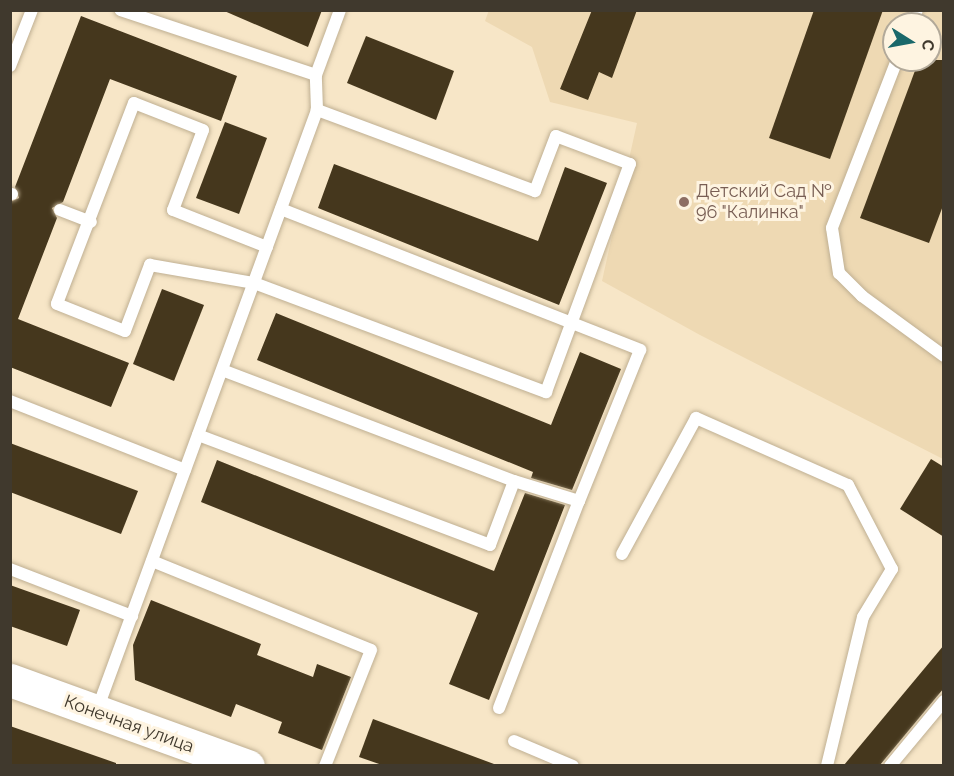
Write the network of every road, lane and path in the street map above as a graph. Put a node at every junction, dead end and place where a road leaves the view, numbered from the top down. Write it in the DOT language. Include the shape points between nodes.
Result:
graph roads {
  1 [pos="32,10"];
  2 [pos="121,10"];
  3 [pos="340,10"];
  4 [pos="10,66"];
  5 [pos="892,72"];
  6 [pos="316,75"];
  7 [pos="317,111"];
  8 [pos="281,209"];
  9 [pos="60,210"];
  10 [pos="91,222"];
  11 [pos="267,246"];
  12 [pos="254,283"];
  13 [pos="571,323"];
  14 [pos="944,356"];
  15 [pos="222,370"];
  16 [pos="10,401"];
  17 [pos="198,435"];
  18 [pos="185,471"];
  19 [pos="514,481"];
  20 [pos="579,501"];
  21 [pos="622,554"];
  22 [pos="152,561"];
  23 [pos="10,569"];
  24 [pos="132,616"];
  25 [pos="10,681"];
  26 [pos="944,700"];
  27 [pos="499,708"];
  28 [pos="96,714"];
  29 [pos="514,741"];
  30 [pos="248,765"];
  31 [pos="325,765"];
  32 [pos="573,765"];
  33 [pos="827,765"];
  34 [pos="890,765"];
  1 -- 4 [label="lane"];
  2 -- 6 [label="lane"];
  3 -- 6 [label="lane"];
  5 -- 14 [label="lane" via="832,228 839,273 862,296"];
  6 -- 7 [label="lane"];
  7 -- 8 [label="lane"];
  7 -- 13 [label="lane" via="535,191 556,136 630,164"];
  8 -- 11 [label="lane"];
  8 -- 13 [label="lane"];
  9 -- 10 [label="lane"];
  10 -- 11 [label="lane" via="134,103 203,130 173,210"];
  10 -- 12 [label="lane" via="57,304 125,331 150,265"];
  11 -- 12 [label="lane"];
  12 -- 13 [label="lane" via="546,392"];
  12 -- 15 [label="lane"];
  13 -- 20 [label="lane" via="640,350"];
  15 -- 17 [label="lane"];
  15 -- 19 [label="lane"];
  16 -- 18 [label="lane"];
  17 -- 18 [label="lane"];
  17 -- 19 [label="lane" via="490,545"];
  18 -- 22 [label="lane"];
  19 -- 20 [label="lane"];
  20 -- 27 [label="lane"];
  21 -- 33 [label="lane" via="696,418 848,485 892,569 863,617"];
  22 -- 24 [label="lane"];
  22 -- 31 [label="lane" via="371,650"];
  23 -- 24 [label="lane"];
  24 -- 28 [label="lane"];
  25 -- 28 [label="street, Конечная улица"];
  26 -- 34 [label="lane"];
  28 -- 30 [label="street, Конечная улица"];
  29 -- 32 [label="lane"];
}
